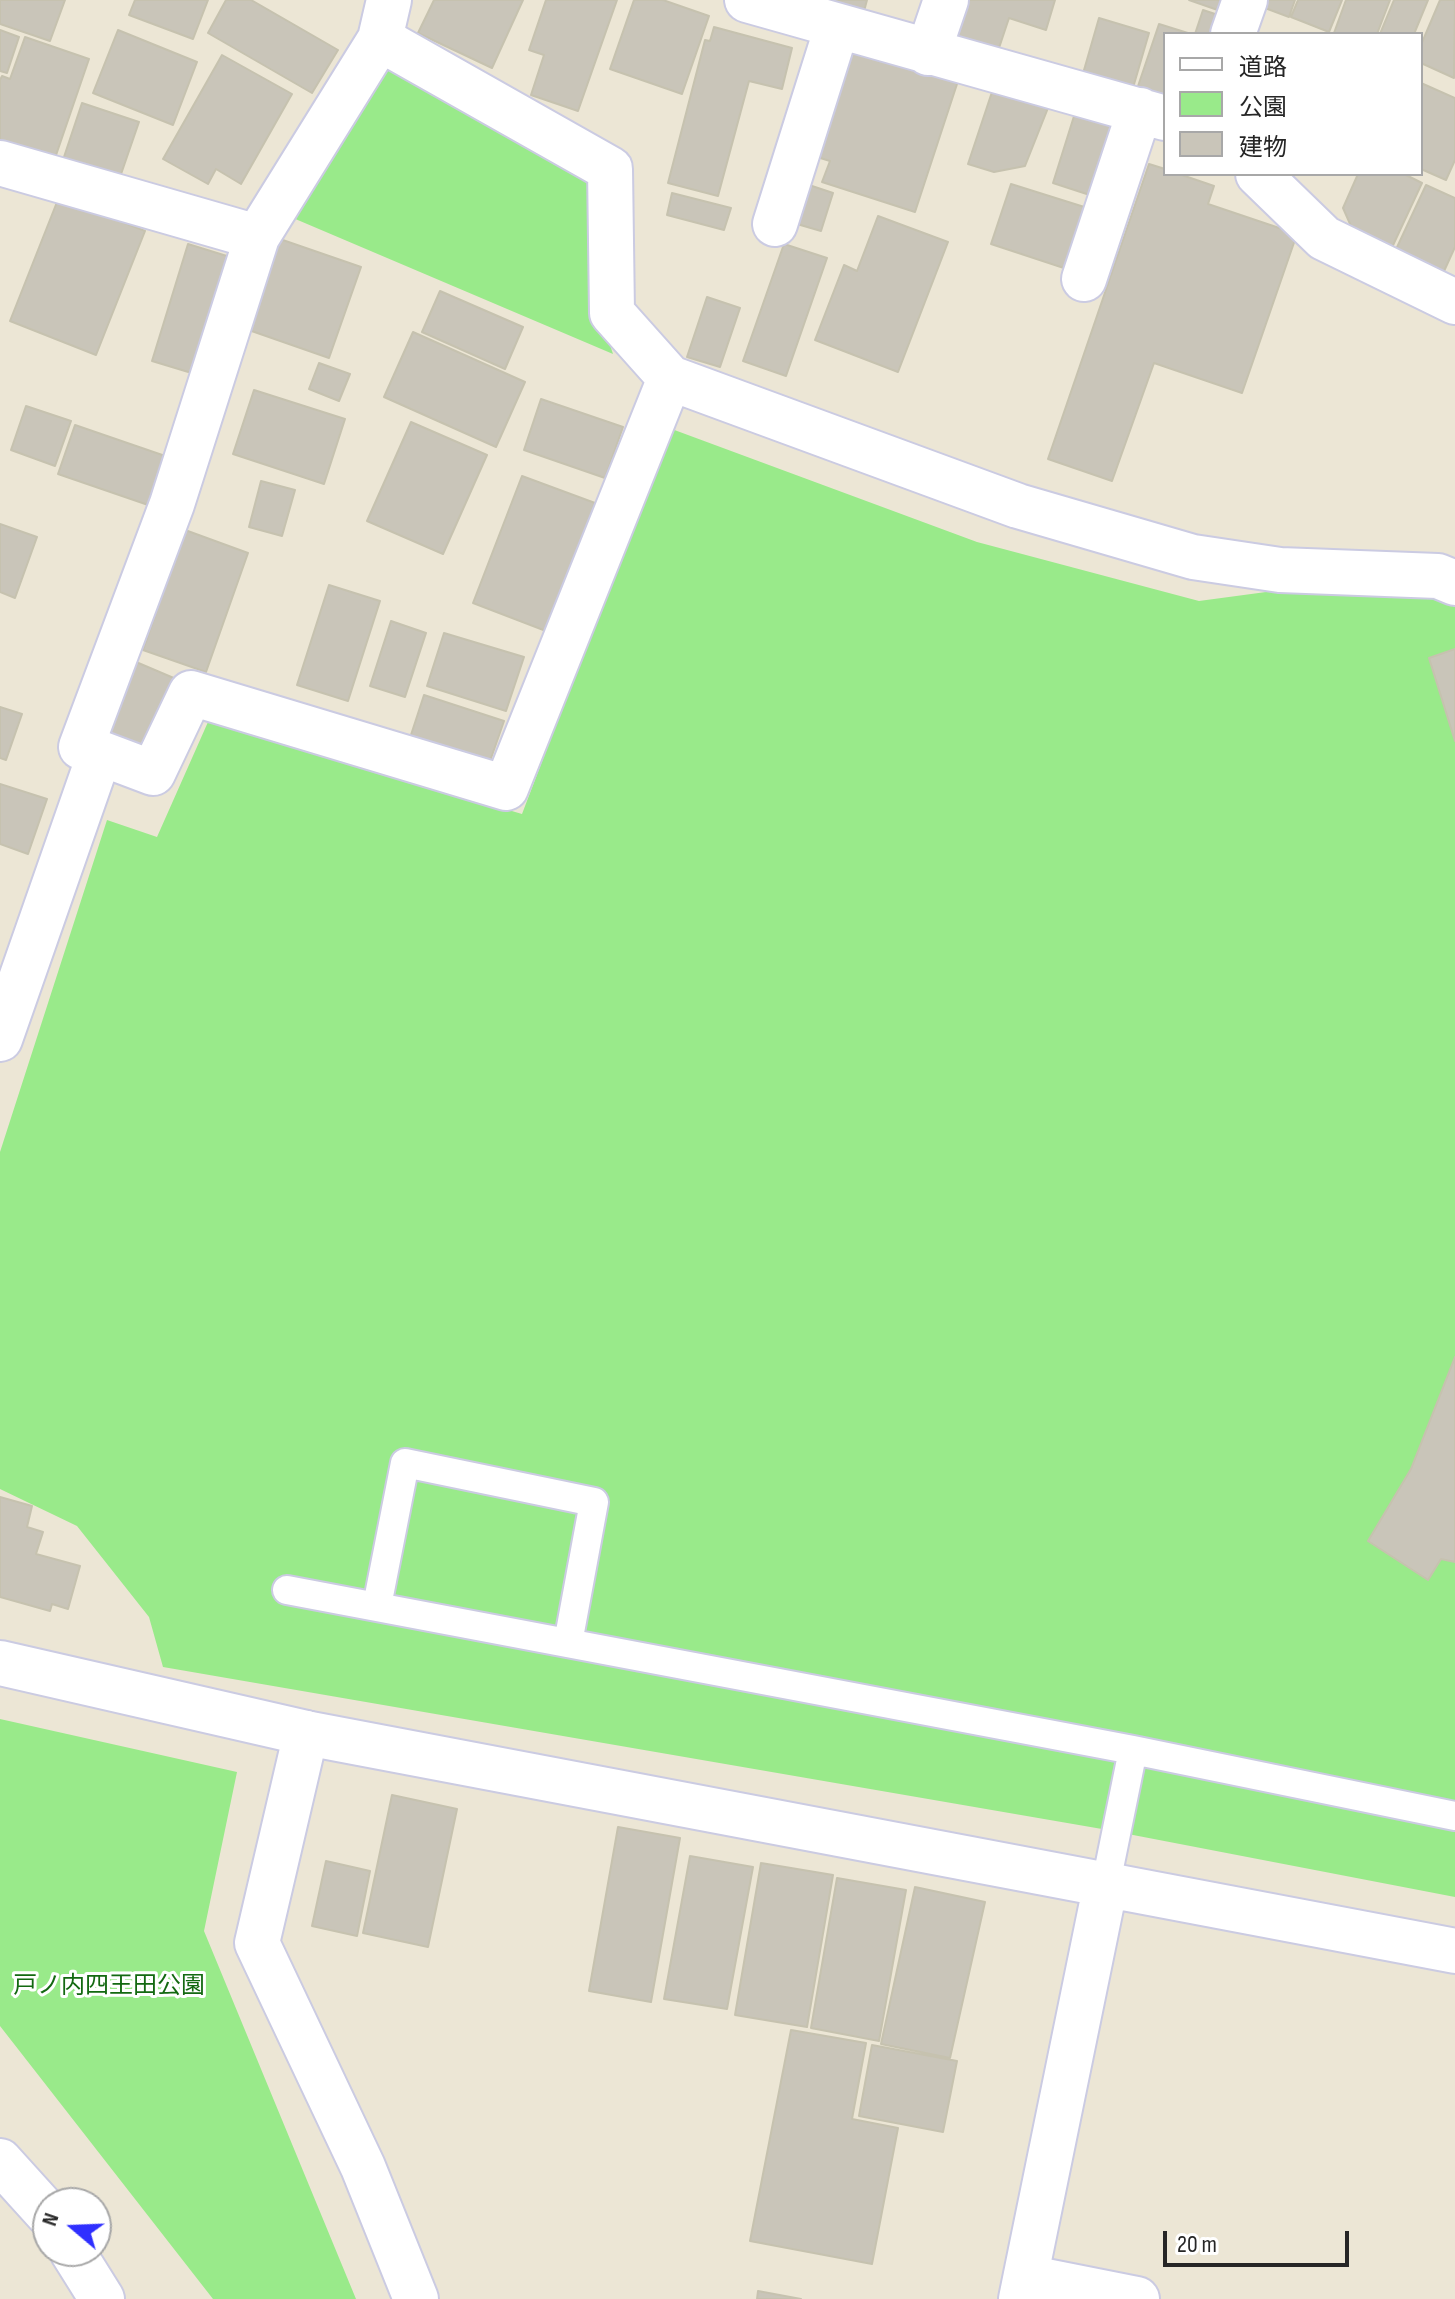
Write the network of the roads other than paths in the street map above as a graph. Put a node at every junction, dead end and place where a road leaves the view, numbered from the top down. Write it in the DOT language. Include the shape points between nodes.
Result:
graph roads {
  1 [pos="747,0"];
  2 [pos="946,0"];
  3 [pos="1245,0"];
  4 [pos="385,20"];
  5 [pos="837,27"];
  6 [pos="1234,32"];
  7 [pos="928,53"];
  8 [pos="1152,114"];
  9 [pos="0,163"];
  10 [pos="1260,176"];
  11 [pos="775,224"];
  12 [pos="257,237"];
  13 [pos="1084,279"];
  14 [pos="1450,286"];
  15 [pos="670,378"];
  16 [pos="1455,583"];
  17 [pos="100,753"];
  18 [pos="0,1039"];
  19 [pos="287,1590"];
  20 [pos="377,1606"];
  21 [pos="568,1643"];
  22 [pos="0,1663"];
  23 [pos="306,1733"];
  24 [pos="1133,1750"];
  25 [pos="1455,1816"];
  26 [pos="1106,1883"];
  27 [pos="1455,1951"];
  28 [pos="0,2161"];
  29 [pos="32,2196"];
  30 [pos="82,2267"];
  31 [pos="1024,2288"];
  32 [pos="102,2299"];
  33 [pos="416,2299"];
  34 [pos="1137,2299"];
  1 -- 5 [label="street"];
  2 -- 7 [label="street"];
  3 -- 6 [label="street"];
  4 -- 12 [label="street"];
  4 -- 15 [label="street" via="610,169 612,313"];
  5 -- 7 [label="street"];
  5 -- 11 [label="street"];
  7 -- 8 [label="street"];
  8 -- 13 [label="street"];
  9 -- 12 [label="street"];
  10 -- 14 [label="street" via="1324,238"];
  12 -- 17 [label="street" via="172,504 81,747"];
  15 -- 16 [label="street" via="1018,506 1193,557 1280,570 1438,576"];
  15 -- 17 [label="street" via="506,788 191,693 153,773"];
  17 -- 18 [label="street"];
  19 -- 20 [label="lane"];
  20 -- 21 [label="lane"];
  20 -- 21 [label="lane" via="405,1463 594,1502"];
  21 -- 24 [label="lane"];
  22 -- 23 [label="street"];
  23 -- 26 [label="street"];
  23 -- 33 [label="street" via="257,1943 363,2167"];
  24 -- 25 [label="lane"];
  24 -- 26 [label="lane"];
  26 -- 27 [label="street"];
  26 -- 31 [label="street"];
  28 -- 29 [label="street"];
  30 -- 32 [label="street"];
  31 -- 34 [label="street"];
}
